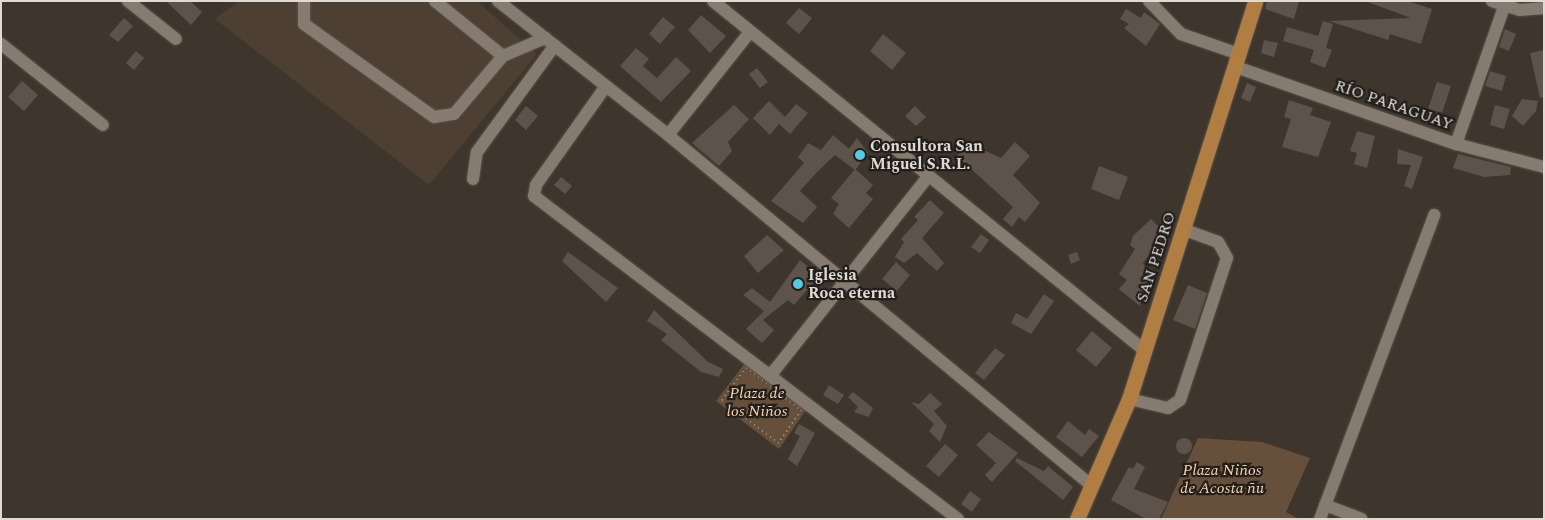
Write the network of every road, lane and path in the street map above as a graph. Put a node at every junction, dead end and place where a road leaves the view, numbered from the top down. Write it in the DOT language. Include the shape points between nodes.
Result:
graph roads {
  1 [pos="128,1"];
  2 [pos="304,1"];
  3 [pos="435,1"];
  4 [pos="498,1"];
  5 [pos="713,1"];
  6 [pos="1149,1"];
  7 [pos="1255,1"];
  8 [pos="1501,2"];
  9 [pos="1544,8"];
  10 [pos="750,32"];
  11 [pos="176,39"];
  12 [pos="550,42"];
  13 [pos="1,44"];
  14 [pos="503,56"];
  15 [pos="1238,60"];
  16 [pos="606,86"];
  17 [pos="103,125"];
  18 [pos="668,136"];
  19 [pos="1456,144"];
  20 [pos="1544,167"];
  21 [pos="927,178"];
  22 [pos="473,179"];
  23 [pos="1434,215"];
  24 [pos="1183,230"];
  25 [pos="845,281"];
  26 [pos="1144,350"];
  27 [pos="746,368"];
  28 [pos="770,376"];
  29 [pos="1129,399"];
  30 [pos="1092,486"];
  31 [pos="1325,505"];
  32 [pos="958,519"];
  33 [pos="1077,519"];
  34 [pos="1320,519"];
  35 [pos="1361,519"];
  1 -- 11 [label="street"];
  2 -- 14 [label="street" via="304,24 434,117 454,114"];
  3 -- 14 [label="street"];
  4 -- 12 [label="street"];
  5 -- 10 [label="street"];
  6 -- 15 [label="street, RÍO PARAGUAY" via="1181,34"];
  7 -- 15 [label="main road, SAN PEDRO"];
  8 -- 9 [label="street" via="1527,10"];
  8 -- 19 [label="street"];
  10 -- 18 [label="street"];
  10 -- 21 [label="street"];
  12 -- 14 [label="street"];
  12 -- 16 [label="street"];
  12 -- 22 [label="street" via="477,152"];
  13 -- 17 [label="street"];
  15 -- 19 [label="street, RÍO PARAGUAY"];
  15 -- 24 [label="main road, SAN PEDRO"];
  16 -- 18 [label="street"];
  16 -- 28 [label="street" via="536,185 534,196"];
  18 -- 25 [label="street"];
  19 -- 20 [label="street, RÍO PARAGUAY"];
  21 -- 25 [label="street"];
  21 -- 26 [label="street"];
  23 -- 31 [label="street"];
  24 -- 26 [label="main road, SAN PEDRO"];
  24 -- 29 [label="street" via="1218,242 1227,258 1180,400 1168,408"];
  25 -- 28 [label="street"];
  25 -- 30 [label="street"];
  26 -- 29 [label="main road, SAN PEDRO"];
  27 -- 27 [label="path" via="800,410 779,443 722,400"];
  28 -- 32 [label="street"];
  29 -- 30 [label="main road, SAN PEDRO"];
  30 -- 33 [label="main road, SAN PEDRO"];
  31 -- 34 [label="street"];
  31 -- 35 [label="street"];
}
